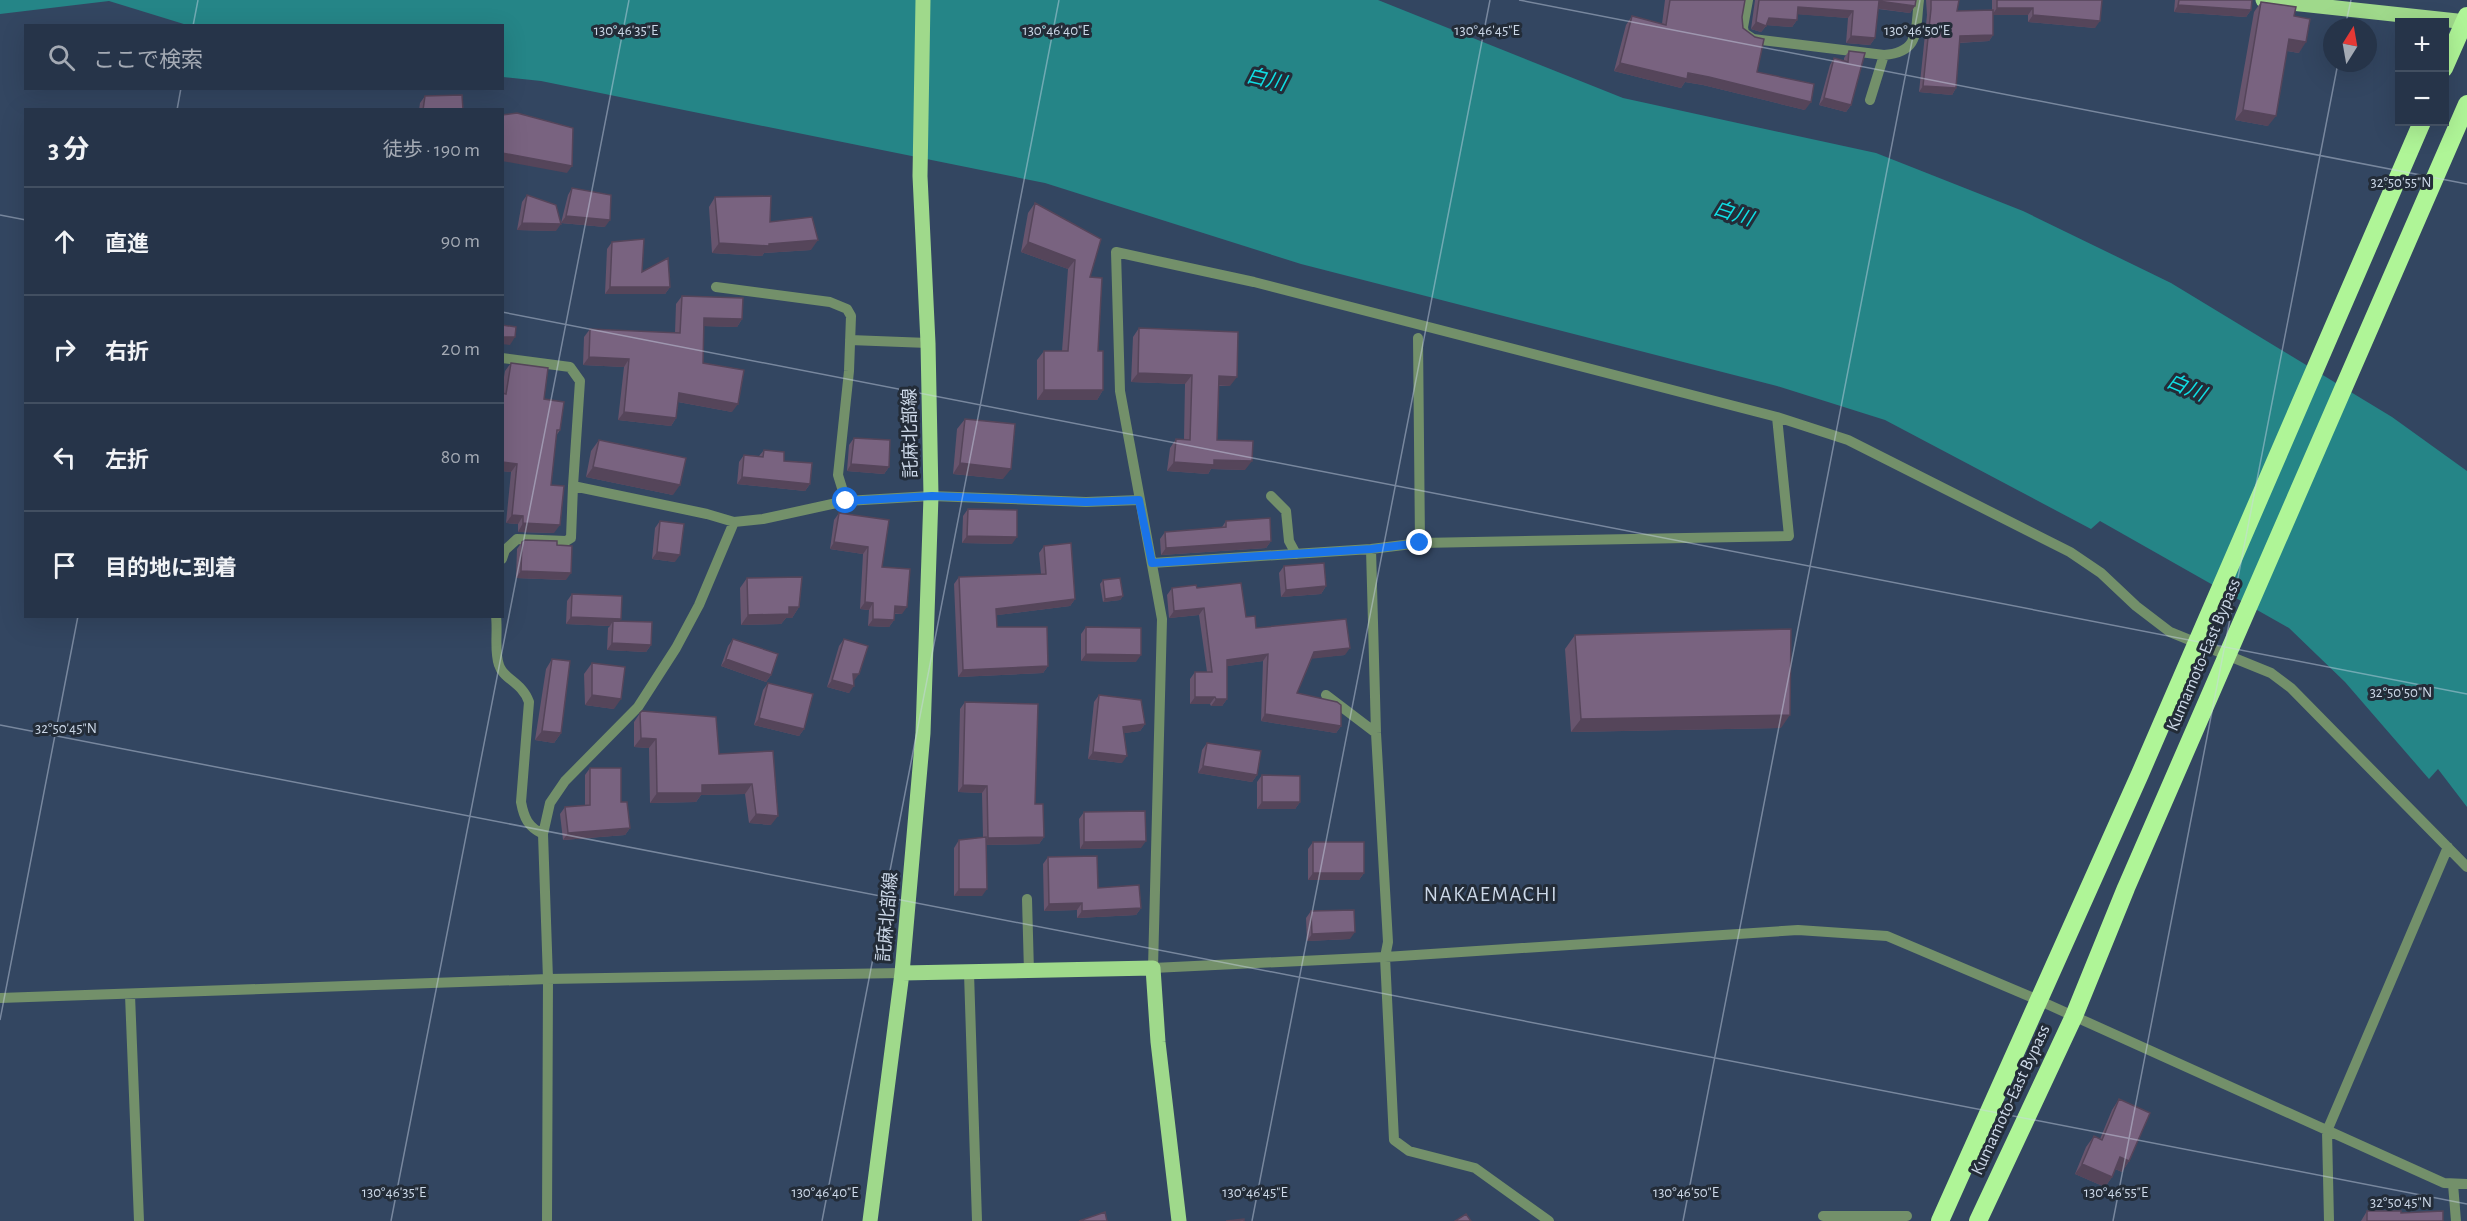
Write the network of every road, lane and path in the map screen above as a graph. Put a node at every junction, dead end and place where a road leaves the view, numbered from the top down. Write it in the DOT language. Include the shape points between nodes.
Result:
graph roads {
  1 [pos="923,0"];
  2 [pos="1748,0"];
  3 [pos="1919,0"];
  4 [pos="2264,0"];
  5 [pos="2467,16"];
  6 [pos="2467,22"];
  7 [pos="1884,55"];
  8 [pos="2449,59"];
  9 [pos="1870,100"];
  10 [pos="2467,104"];
  11 [pos="2420,126"];
  12 [pos="716,287"];
  13 [pos="1418,338"];
  14 [pos="850,340"];
  15 [pos="928,343"];
  16 [pos="504,358"];
  17 [pos="1777,417"];
  18 [pos="573,486"];
  19 [pos="932,496"];
  20 [pos="1271,496"];
  21 [pos="1139,500"];
  22 [pos="846,501"];
  23 [pos="734,522"];
  24 [pos="1420,543"];
  25 [pos="1371,549"];
  26 [pos="504,553"];
  27 [pos="1296,554"];
  28 [pos="1152,563"];
  29 [pos="496,618"];
  30 [pos="1326,695"];
  31 [pos="1376,733"];
  32 [pos="543,834"];
  33 [pos="2448,848"];
  34 [pos="2467,867"];
  35 [pos="1027,899"];
  36 [pos="1385,957"];
  37 [pos="1153,968"];
  38 [pos="1029,972"];
  39 [pos="902,973"];
  40 [pos="969,973"];
  41 [pos="548,979"];
  42 [pos="130,995"];
  43 [pos="0,998"];
  44 [pos="2038,1000"];
  45 [pos="2074,1016"];
  46 [pos="2327,1131"];
  47 [pos="2453,1184"];
  48 [pos="2467,1184"];
  49 [pos="1823,1216"];
  50 [pos="1907,1216"];
  51 [pos="139,1221"];
  52 [pos="547,1221"];
  53 [pos="870,1221"];
  54 [pos="977,1221"];
  55 [pos="1179,1221"];
  56 [pos="1548,1221"];
  57 [pos="1940,1221"];
  58 [pos="1977,1221"];
  59 [pos="2330,1221"];
  60 [pos="2456,1221"];
  1 -- 15 [label="main road, 託麻北部線" via="920,176"];
  2 -- 7 [label="street" via="1743,27 1748,37"];
  3 -- 7 [label="street" via="1912,43 1902,52"];
  4 -- 6 [label="main road"];
  5 -- 8 [label="highway"];
  7 -- 9 [label="street"];
  10 -- 45 [label="highway, Kumamoto-East Bypass"];
  11 -- 44 [label="highway, Kumamoto-East Bypass"];
  12 -- 14 [label="street" via="839,305 851,316"];
  13 -- 24 [label="street"];
  14 -- 15 [label="street"];
  14 -- 22 [label="street" via="838,475"];
  15 -- 19 [label="main road, 託麻北部線"];
  16 -- 18 [label="street" via="570,367 580,381"];
  17 -- 21 [label="street" via="1254,282 1116,252 1120,391"];
  17 -- 24 [label="street" via="1789,536"];
  17 -- 33 [label="street" via="1848,440 2070,552 2170,632 2271,673 2291,688"];
  18 -- 23 [label="street"];
  18 -- 26 [label="street" via="571,538 516,539"];
  19 -- 21 [label="street" via="1086,502"];
  19 -- 22 [label="street"];
  19 -- 39 [label="main road, 託麻北部線" via="923,734"];
  20 -- 27 [label="street" via="1286,510 1289,540"];
  21 -- 28 [label="street"];
  22 -- 23 [label="street"];
  23 -- 32 [label="street" via="676,648 638,707 565,781 550,804"];
  24 -- 25 [label="street"];
  25 -- 27 [label="street"];
  25 -- 31 [label="street"];
  27 -- 28 [label="street"];
  28 -- 37 [label="street" via="1162,619"];
  29 -- 32 [label="street" via="499,666 525,690 529,702 523,814 530,828"];
  30 -- 31 [label="street"];
  31 -- 36 [label="street" via="1388,942"];
  32 -- 41 [label="street"];
  33 -- 34 [label="street"];
  33 -- 46 [label="street"];
  35 -- 38 [label="street"];
  36 -- 37 [label="street"];
  36 -- 44 [label="street" via="1798,930 1887,936"];
  36 -- 56 [label="street" via="1394,1140 1409,1151 1476,1168"];
  37 -- 38 [label="main road, 託麻北部線"];
  37 -- 55 [label="main road"];
  38 -- 40 [label="main road, 託麻北部線"];
  39 -- 40 [label="main road, 託麻北部線"];
  39 -- 41 [label="street"];
  39 -- 53 [label="main road, 託麻北部線"];
  40 -- 54 [label="street"];
  41 -- 42 [label="street"];
  41 -- 52 [label="street"];
  42 -- 43 [label="street"];
  42 -- 51 [label="street"];
  44 -- 45 [label="street"];
  44 -- 57 [label="highway, Kumamoto-East Bypass"];
  45 -- 46 [label="street"];
  45 -- 58 [label="highway, Kumamoto-East Bypass"];
  46 -- 47 [label="street"];
  46 -- 59 [label="street"];
  47 -- 48 [label="street"];
  47 -- 60 [label="street"];
  49 -- 50 [label="street"];
}
